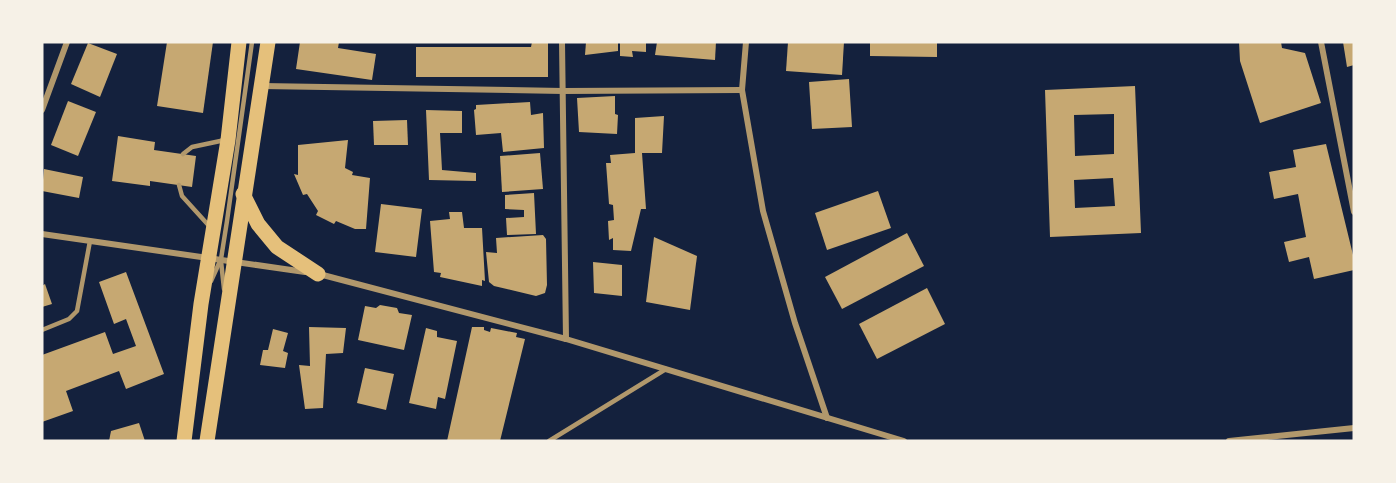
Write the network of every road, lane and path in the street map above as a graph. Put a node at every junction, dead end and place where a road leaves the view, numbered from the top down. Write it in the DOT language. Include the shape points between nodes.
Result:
graph roads {
  1 [pos="67,42"];
  2 [pos="239,42"];
  3 [pos="252,42"];
  4 [pos="268,42"];
  5 [pos="562,42"];
  6 [pos="746,42"];
  7 [pos="1321,42"];
  8 [pos="261,86"];
  9 [pos="742,90"];
  10 [pos="563,91"];
  11 [pos="42,110"];
  12 [pos="228,140"];
  13 [pos="183,154"];
  14 [pos="179,185"];
  15 [pos="243,194"];
  16 [pos="1354,212"];
  17 [pos="212,230"];
  18 [pos="42,234"];
  19 [pos="90,241"];
  20 [pos="222,259"];
  21 [pos="318,274"];
  22 [pos="42,330"];
  23 [pos="566,339"];
  24 [pos="666,369"];
  25 [pos="827,418"];
  26 [pos="1354,428"];
  27 [pos="184,441"];
  28 [pos="207,441"];
  29 [pos="549,441"];
  30 [pos="903,441"];
  31 [pos="1229,441"];
  1 -- 11 [label="street"];
  2 -- 12 [label="main road"];
  3 -- 20 [label="lane"];
  4 -- 8 [label="main road"];
  5 -- 10 [label="street"];
  6 -- 9 [label="street"];
  7 -- 16 [label="street"];
  8 -- 10 [label="street"];
  8 -- 15 [label="main road"];
  9 -- 10 [label="street"];
  9 -- 25 [label="street" via="763,211"];
  10 -- 23 [label="street"];
  12 -- 13 [label="lane" via="192,147"];
  12 -- 17 [label="main road"];
  14 -- 17 [label="lane" via="182,196"];
  15 -- 20 [label="main road"];
  15 -- 21 [label="main road" via="258,224 277,247"];
  17 -- 20 [label="main road"];
  18 -- 19 [label="street"];
  19 -- 20 [label="street"];
  19 -- 22 [label="lane" via="77,311 69,319"];
  20 -- 21 [label="street"];
  20 -- 27 [label="main road" via="201,304"];
  20 -- 28 [label="main road" via="226,308"];
  21 -- 23 [label="street"];
  23 -- 24 [label="street"];
  24 -- 25 [label="street"];
  24 -- 29 [label="lane"];
  25 -- 30 [label="street"];
  26 -- 31 [label="street"];
}
